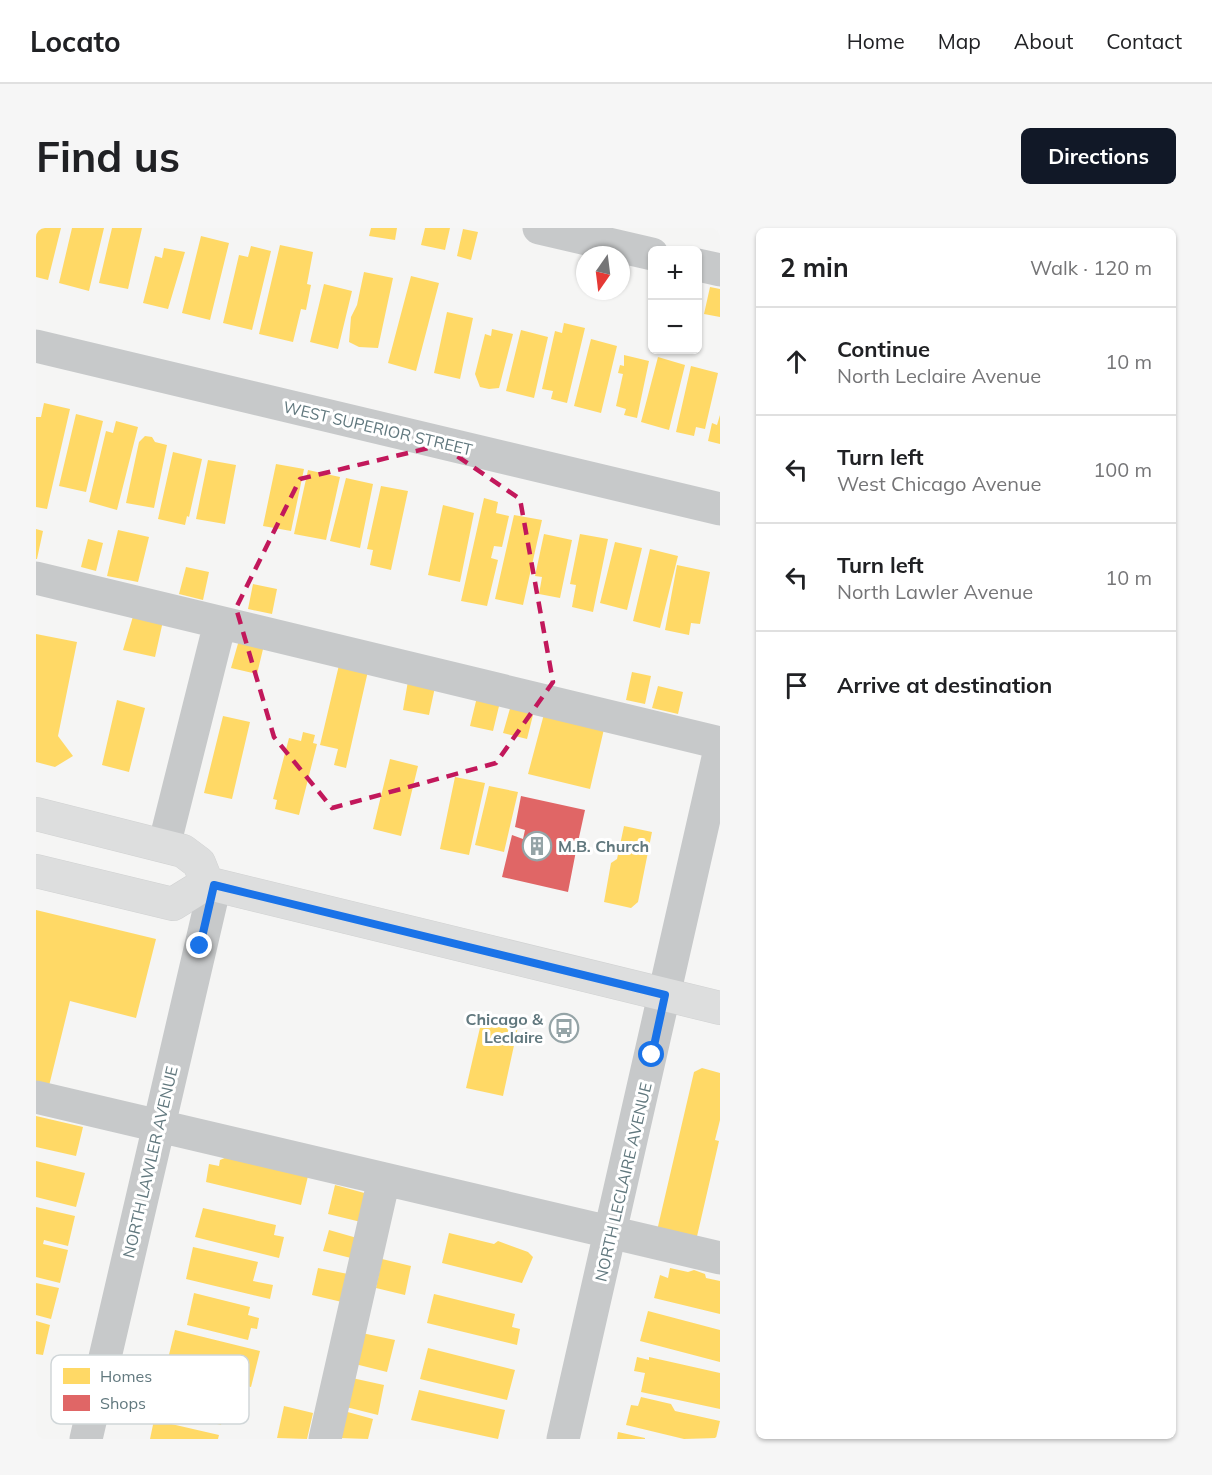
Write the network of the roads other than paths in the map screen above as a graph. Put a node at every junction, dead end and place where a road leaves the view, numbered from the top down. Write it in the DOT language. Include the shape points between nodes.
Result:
graph roads {
  1 [pos="539,228"];
  2 [pos="648,253"];
  3 [pos="702,266"];
  4 [pos="720,270"];
  5 [pos="36,346"];
  6 [pos="720,509"];
  7 [pos="36,578"];
  8 [pos="220,623"];
  9 [pos="720,743"];
  10 [pos="720,748"];
  11 [pos="36,814"];
  12 [pos="164,846"];
  13 [pos="36,872"];
  14 [pos="211,884"];
  15 [pos="665,995"];
  16 [pos="720,1008"];
  17 [pos="36,1097"];
  18 [pos="158,1126"];
  19 [pos="384,1179"];
  20 [pos="611,1232"];
  21 [pos="720,1258"];
  22 [pos="105,1355"];
  23 [pos="89,1424"];
  24 [pos="86,1439"];
  25 [pos="325,1439"];
  26 [pos="563,1439"];
  1 -- 2 [label="street"];
  3 -- 4 [label="street"];
  5 -- 6 [label="street, WEST SUPERIOR STREET"];
  7 -- 8 [label="street"];
  8 -- 9 [label="street"];
  8 -- 12 [label="street"];
  10 -- 15 [label="street, NORTH LECLAIRE AVENUE"];
  11 -- 12 [label="main road"];
  12 -- 14 [label="main road" via="183,851 199,863"];
  13 -- 14 [label="main road" via="173,904"];
  14 -- 15 [label="main road"];
  14 -- 18 [label="street, NORTH LAWLER AVENUE"];
  15 -- 16 [label="main road"];
  15 -- 20 [label="street, NORTH LECLAIRE AVENUE"];
  17 -- 18 [label="street"];
  18 -- 19 [label="street"];
  18 -- 22 [label="street, NORTH LAWLER AVENUE"];
  19 -- 20 [label="street"];
  19 -- 25 [label="street"];
  20 -- 21 [label="street"];
  20 -- 26 [label="street, NORTH LECLAIRE AVENUE"];
  23 -- 24 [label="street, NORTH LAWLER AVENUE"];
}
